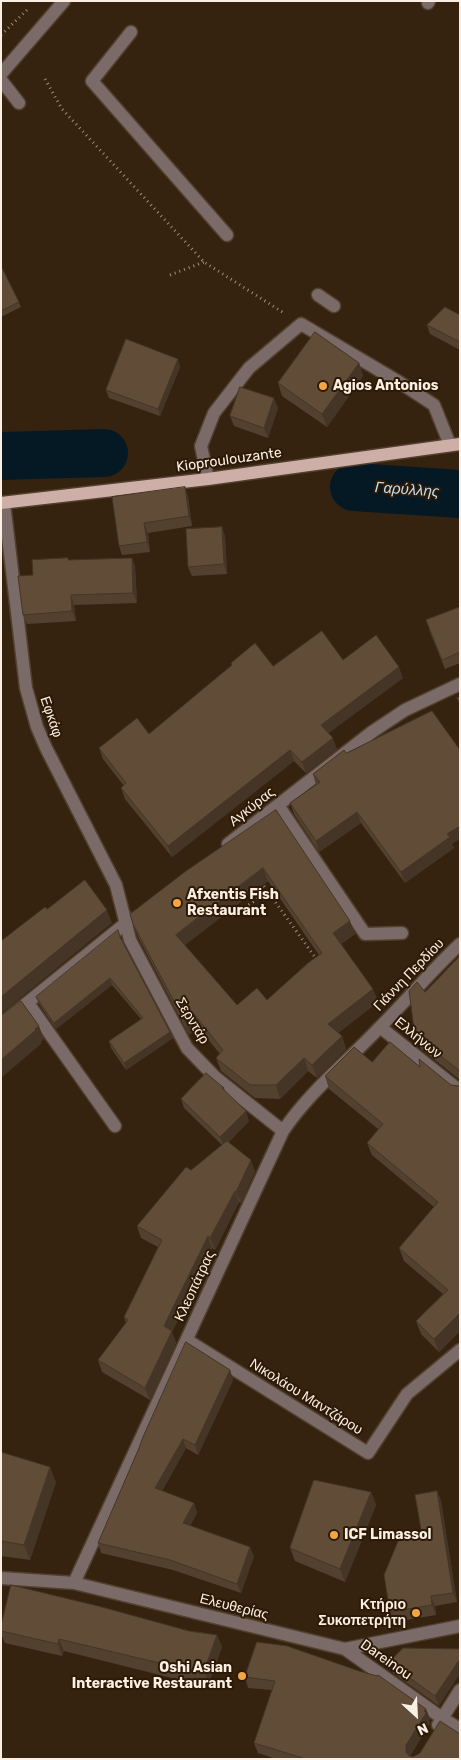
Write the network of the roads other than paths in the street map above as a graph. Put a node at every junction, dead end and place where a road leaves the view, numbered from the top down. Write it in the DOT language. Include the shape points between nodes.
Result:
graph roads {
  1 [pos="64,1"];
  2 [pos="131,32"];
  3 [pos="1,74"];
  4 [pos="1,80"];
  5 [pos="19,103"];
  6 [pos="227,235"];
  7 [pos="318,295"];
  8 [pos="334,306"];
  9 [pos="455,445"];
  10 [pos="208,479"];
  11 [pos="3,503"];
  12 [pos="460,684"];
  13 [pos="278,805"];
  14 [pos="218,851"];
  15 [pos="140,912"];
  16 [pos="125,923"];
  17 [pos="402,933"];
  18 [pos="460,944"];
  19 [pos="28,1002"];
  20 [pos="1,1024"];
  21 [pos="380,1027"];
  22 [pos="460,1091"];
  23 [pos="115,1126"];
  24 [pos="283,1132"];
  25 [pos="187,1340"];
  26 [pos="459,1351"];
  27 [pos="1,1578"];
  28 [pos="74,1584"];
  29 [pos="460,1626"];
  30 [pos="345,1649"];
  31 [pos="460,1690"];
  32 [pos="442,1718"];
  33 [pos="460,1729"];
  34 [pos="432,1734"];
  1 -- 3 [label="street"];
  2 -- 6 [label="street" via="92,81"];
  4 -- 5 [label="street"];
  7 -- 8 [label="street"];
  9 -- 10 [label="main road, Kioproulouzante"];
  9 -- 10 [label="street" via="434,405 301,324 249,368 214,413 201,446"];
  10 -- 11 [label="main road, Kioproulouzante"];
  11 -- 16 [label="street, Εφκάφ" via="26,688 37,726 116,885"];
  12 -- 13 [label="street, Αγκύρας" via="405,710"];
  13 -- 14 [label="street, Αγκύρας"];
  13 -- 17 [label="street" via="365,934"];
  15 -- 16 [label="street"];
  16 -- 19 [label="street"];
  16 -- 24 [label="street, Σερντάρ" via="130,940 188,1048 215,1077"];
  18 -- 21 [label="street, Γιάννη Περδίου"];
  19 -- 20 [label="street"];
  19 -- 23 [label="street"];
  21 -- 22 [label="street, Ελλήνων"];
  21 -- 24 [label="street, Κλεοπάτρας" via="311,1095"];
  24 -- 25 [label="street, Κλεοπάτρας"];
  25 -- 26 [label="street, Νικολάου Μαντζάρου" via="368,1453 407,1394"];
  25 -- 28 [label="street, Κλεοπάτρας"];
  27 -- 28 [label="street, Ελευθερίας"];
  28 -- 30 [label="street, Ελευθερίας"];
  29 -- 30 [label="street, Ελευθερίας"];
  30 -- 32 [label="street, Dareinou"];
  31 -- 32 [label="street"];
  32 -- 33 [label="street, Dareinou"];
  32 -- 34 [label="street"];
}
